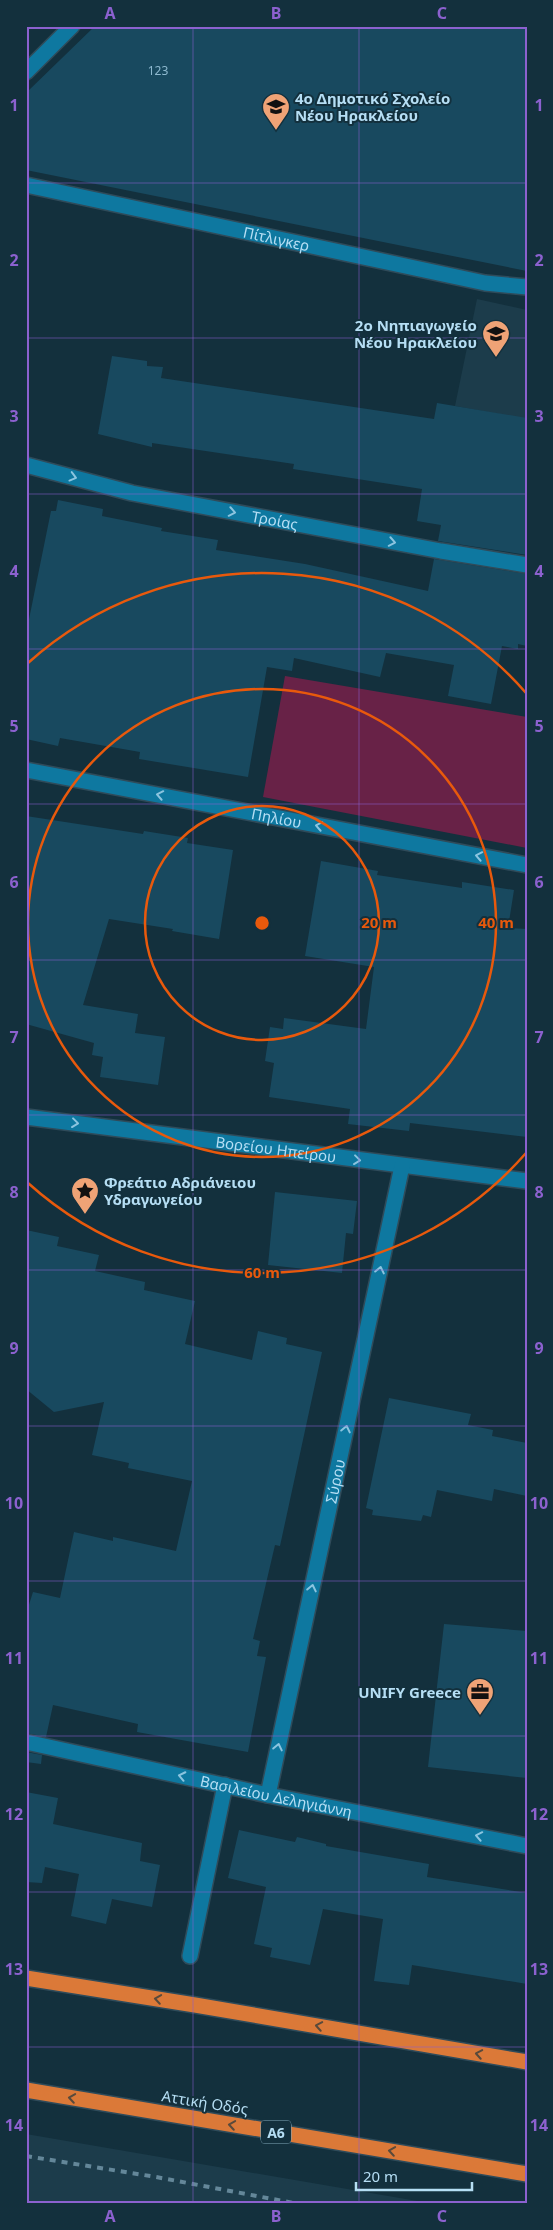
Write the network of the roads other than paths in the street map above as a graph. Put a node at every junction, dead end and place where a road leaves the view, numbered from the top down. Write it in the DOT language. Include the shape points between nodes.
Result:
graph roads {
  1 [pos="72,26"];
  2 [pos="26,72"];
  3 [pos="26,185"];
  4 [pos="527,287"];
  5 [pos="26,465"];
  6 [pos="527,564"];
  7 [pos="26,770"];
  8 [pos="527,865"];
  9 [pos="26,1117"];
  10 [pos="402,1166"];
  11 [pos="527,1180"];
  12 [pos="26,1742"];
  13 [pos="225,1786"];
  14 [pos="268,1795"];
  15 [pos="527,1846"];
  16 [pos="190,1956"];
  17 [pos="26,1978"];
  18 [pos="527,2062"];
  19 [pos="26,2090"];
  20 [pos="527,2174"];
  1 -- 2 [label="street"];
  3 -- 4 [label="street, Πίτλιγκερ" via="485,283"];
  5 -- 6 [label="street, Τροίας, one-way" via="132,493 441,552"];
  8 -- 7 [label="street, Πηλίου, one-way"];
  9 -- 10 [label="street, Βορείου Ηπείρου, one-way"];
  10 -- 11 [label="street, Βορείου Ηπείρου"];
  14 -- 10 [label="street, Σύρου, one-way"];
  13 -- 12 [label="street, Βασιλείου Δεληγιάννη, one-way"];
  13 -- 14 [label="street, Βασιλείου Δεληγιάννη"];
  13 -- 16 [label="street"];
  15 -- 14 [label="street, Βασιλείου Δεληγιάννη, one-way"];
  18 -- 17 [label="highway, one-way"];
  20 -- 19 [label="highway, Αττική Οδός / Α6, one-way"];
}
